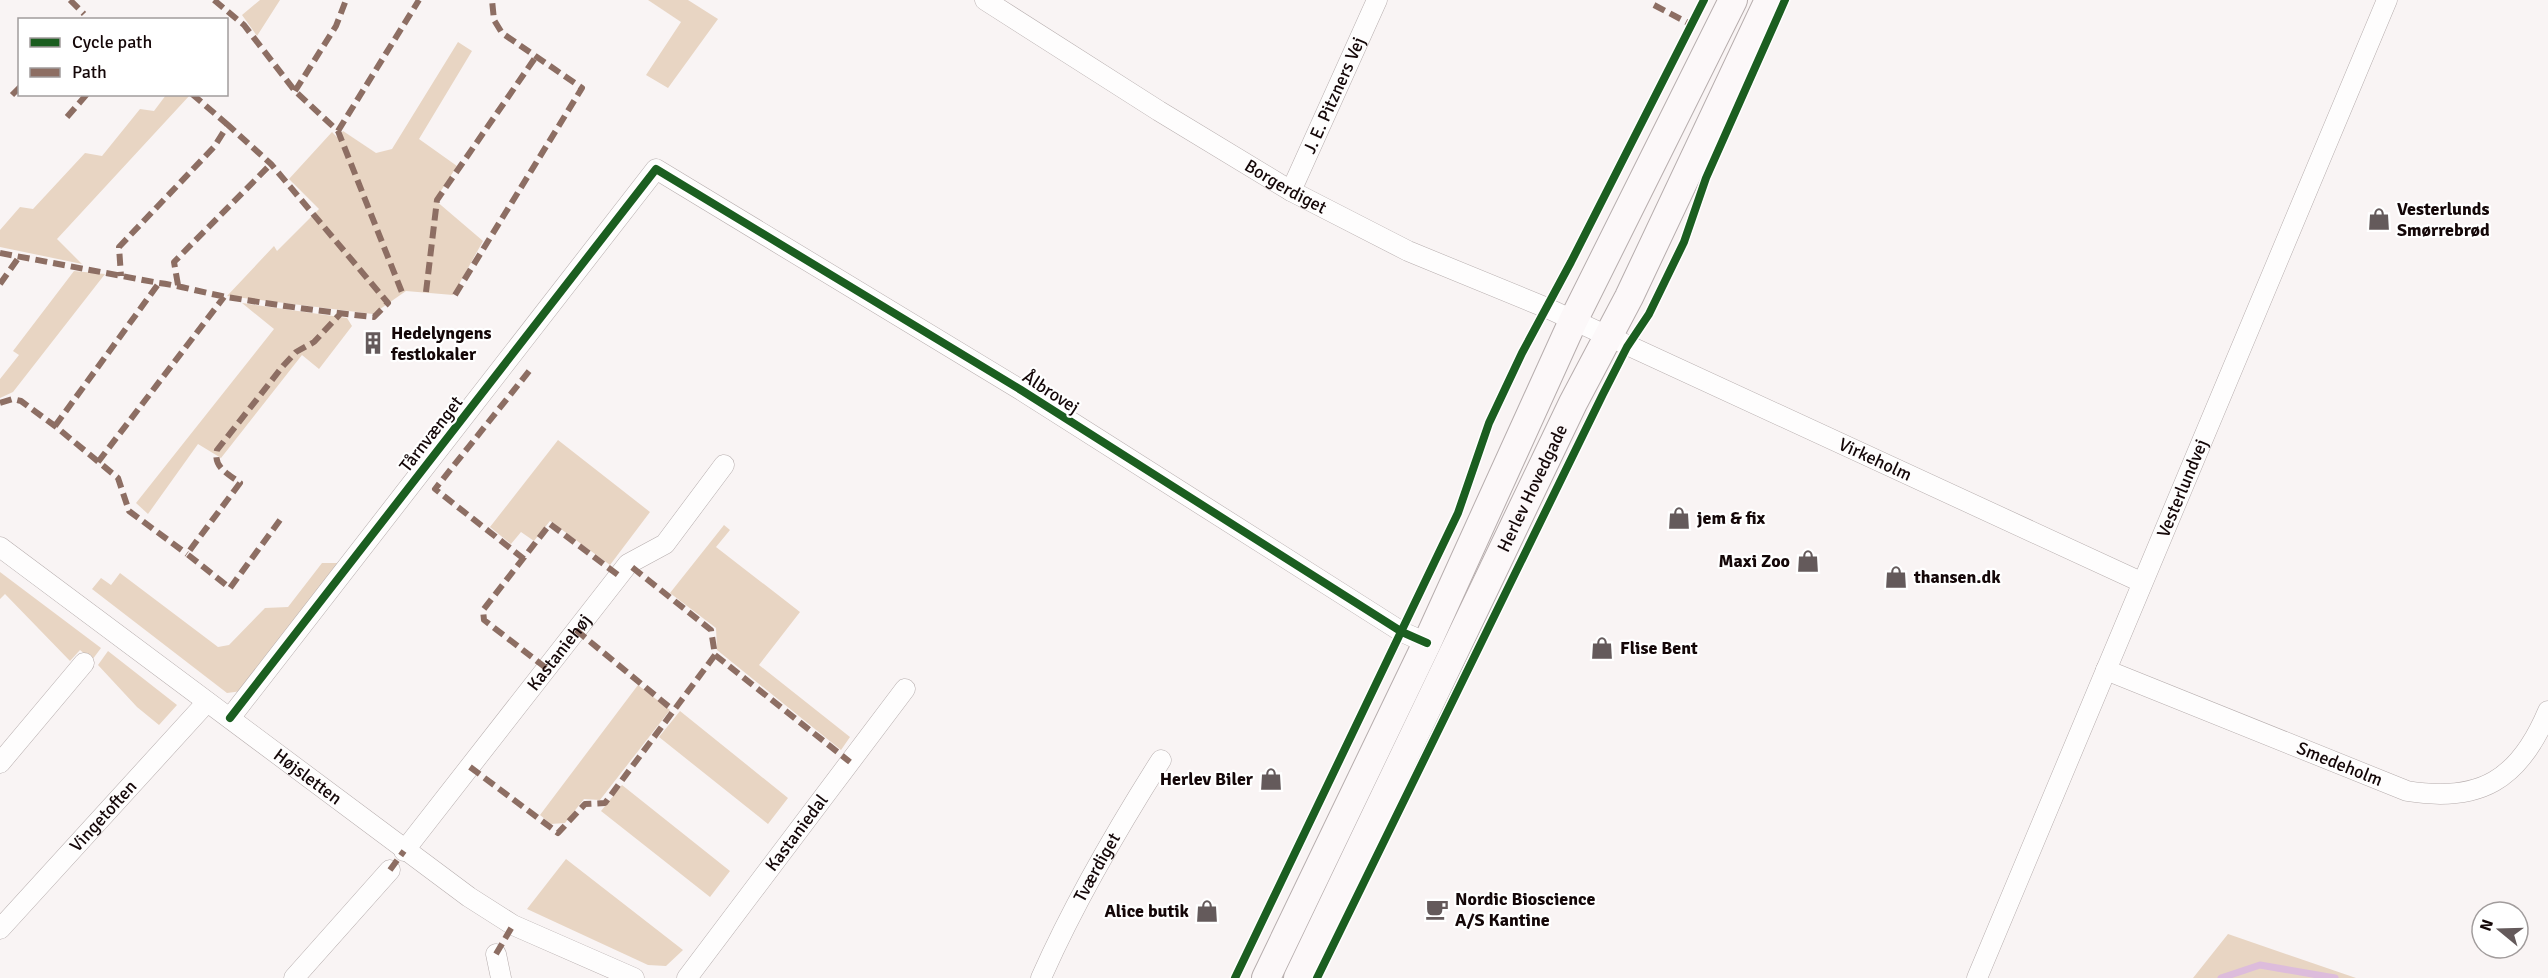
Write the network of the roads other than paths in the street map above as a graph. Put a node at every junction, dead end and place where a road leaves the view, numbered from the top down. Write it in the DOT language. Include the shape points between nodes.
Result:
graph roads {
  1 [pos="985,0"];
  2 [pos="1377,0"];
  3 [pos="1734,0"];
  4 [pos="1769,0"];
  5 [pos="2387,0"];
  6 [pos="656,169"];
  7 [pos="1292,191"];
  8 [pos="1573,321"];
  9 [pos="1607,337"];
  10 [pos="724,465"];
  11 [pos="0,547"];
  12 [pos="2141,582"];
  13 [pos="1426,643"];
  14 [pos="84,663"];
  15 [pos="2106,670"];
  16 [pos="905,689"];
  17 [pos="207,702"];
  18 [pos="2548,711"];
  19 [pos="230,718"];
  20 [pos="1161,760"];
  21 [pos="0,763"];
  22 [pos="404,851"];
  23 [pos="390,870"];
  24 [pos="0,930"];
  25 [pos="496,954"];
  26 [pos="294,978"];
  27 [pos="501,978"];
  28 [pos="633,978"];
  29 [pos="687,978"];
  30 [pos="1041,978"];
  31 [pos="1266,978"];
  32 [pos="1299,978"];
  33 [pos="1977,978"];
  1 -- 7 [label="street, Borgerdiget"];
  2 -- 7 [label="street, J. E. Pitzners Vej"];
  3 -- 8 [label="main road, Herlev Hovedgade"];
  4 -- 9 [label="main road, Herlev Hovedgade"];
  5 -- 12 [label="street, Vesterlundvej"];
  6 -- 13 [label="street, Ålbrovej" via="1021,390 1401,632"];
  6 -- 19 [label="street, Tårnvænget"];
  7 -- 8 [label="street, Borgerdiget" via="1408,251"];
  8 -- 9 [label="street, Borgerdiget"];
  8 -- 13 [label="main road, Herlev Hovedgade"];
  9 -- 12 [label="street, Virkeholm"];
  9 -- 32 [label="main road, Herlev Hovedgade"];
  10 -- 22 [label="street, Kastaniehøj" via="665,544 628,564"];
  11 -- 17 [label="street, Højsletten"];
  12 -- 15 [label="street, Vesterlundvej"];
  13 -- 31 [label="main road, Herlev Hovedgade"];
  14 -- 21 [label="street"];
  15 -- 18 [label="street, Smedeholm" via="2406,791 2438,796 2469,792 2498,779 2522,759"];
  15 -- 33 [label="street, Vesterlundvej"];
  16 -- 29 [label="street, Kastaniedal"];
  17 -- 19 [label="street, Højsletten"];
  17 -- 24 [label="street, Vingetoften"];
  19 -- 22 [label="street, Højsletten"];
  20 -- 30 [label="street, Tværdiget" via="1106,848"];
  22 -- 28 [label="street, Højsletten" via="513,925"];
  23 -- 26 [label="street"];
  25 -- 27 [label="street"];
}
